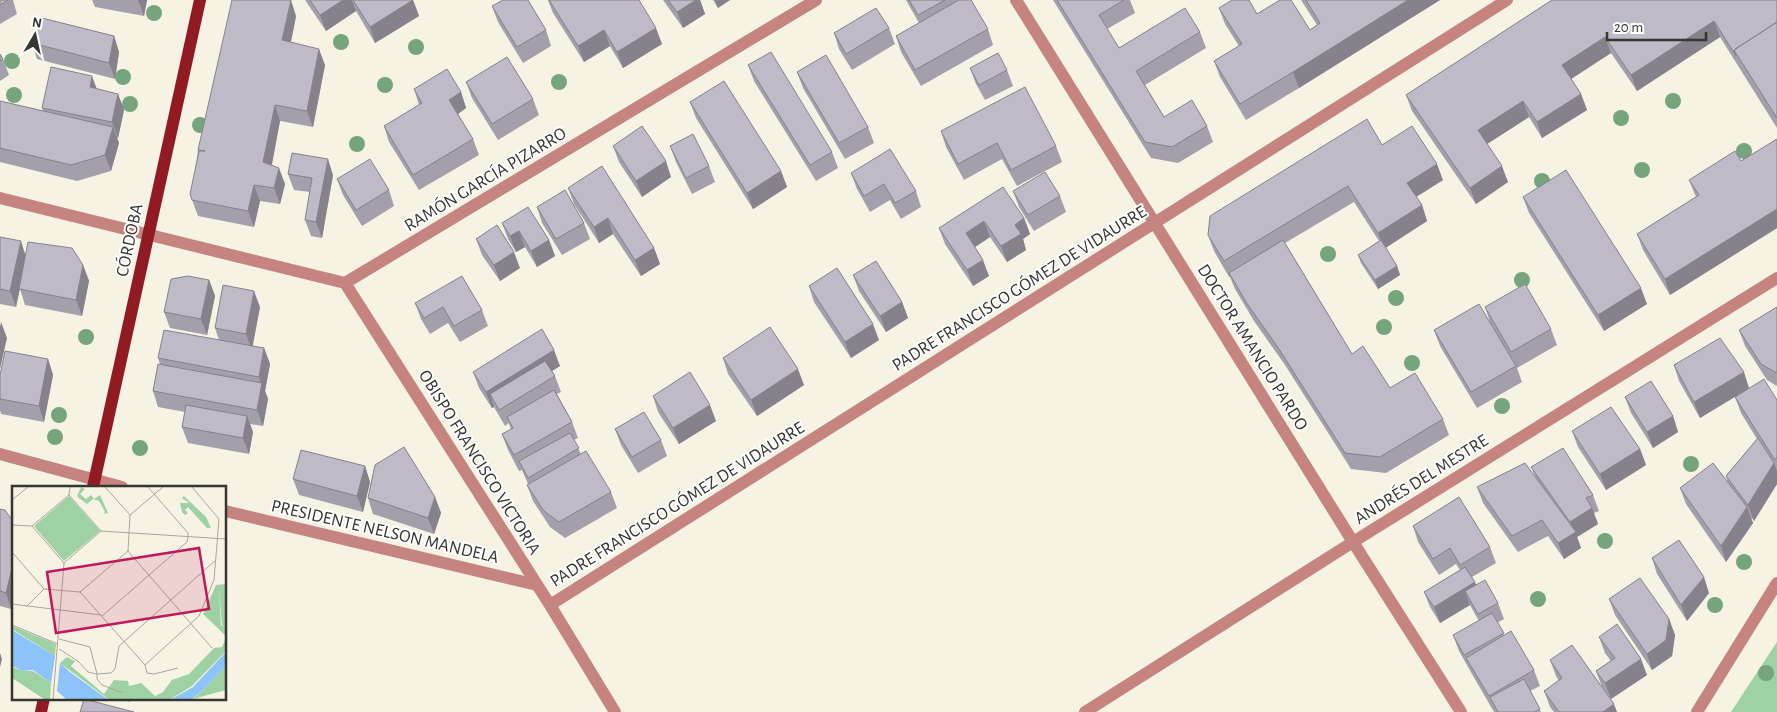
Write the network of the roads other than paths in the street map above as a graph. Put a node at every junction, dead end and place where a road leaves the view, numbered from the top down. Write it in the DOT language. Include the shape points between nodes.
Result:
graph roads {
  1 [pos="200,0"];
  2 [pos="816,0"];
  3 [pos="1016,0"];
  4 [pos="1507,0"];
  5 [pos="0,198"];
  6 [pos="1155,222"];
  7 [pos="148,236"];
  8 [pos="1777,278"];
  9 [pos="345,283"];
  10 [pos="0,454"];
  11 [pos="94,484"];
  12 [pos="113,486"];
  13 [pos="226,511"];
  14 [pos="1353,542"];
  15 [pos="1777,583"];
  16 [pos="537,585"];
  17 [pos="550,605"];
  18 [pos="615,712"];
  19 [pos="1085,712"];
  20 [pos="1461,712"];
  21 [pos="1697,712"];
  1 -- 7 [label="main road, CÓRDOBA"];
  2 -- 9 [label="street, RAMÓN GARCÍA PIZARRO"];
  3 -- 6 [label="street, DOCTOR AMANCIO PARDO"];
  4 -- 6 [label="street, PADRE FRANCISCO GÓMEZ DE VIDAURRE"];
  5 -- 7 [label="street"];
  6 -- 14 [label="street, DOCTOR AMANCIO PARDO"];
  6 -- 17 [label="street, PADRE FRANCISCO GÓMEZ DE VIDAURRE"];
  7 -- 9 [label="street"];
  7 -- 11 [label="main road, CÓRDOBA"];
  8 -- 14 [label="street, ANDRÉS DEL MESTRE"];
  9 -- 16 [label="street, OBISPO FRANCISCO VICTORIA"];
  10 -- 11 [label="street"];
  11 -- 12 [label="street"];
  13 -- 16 [label="street, PRESIDENTE NELSON MANDELA"];
  14 -- 19 [label="street, ANDRÉS DEL MESTRE"];
  14 -- 20 [label="street, DOCTOR AMANCIO PARDO"];
  15 -- 21 [label="street"];
  16 -- 17 [label="street, OBISPO FRANCISCO VICTORIA"];
  17 -- 18 [label="street, OBISPO FRANCISCO VICTORIA"];
}
